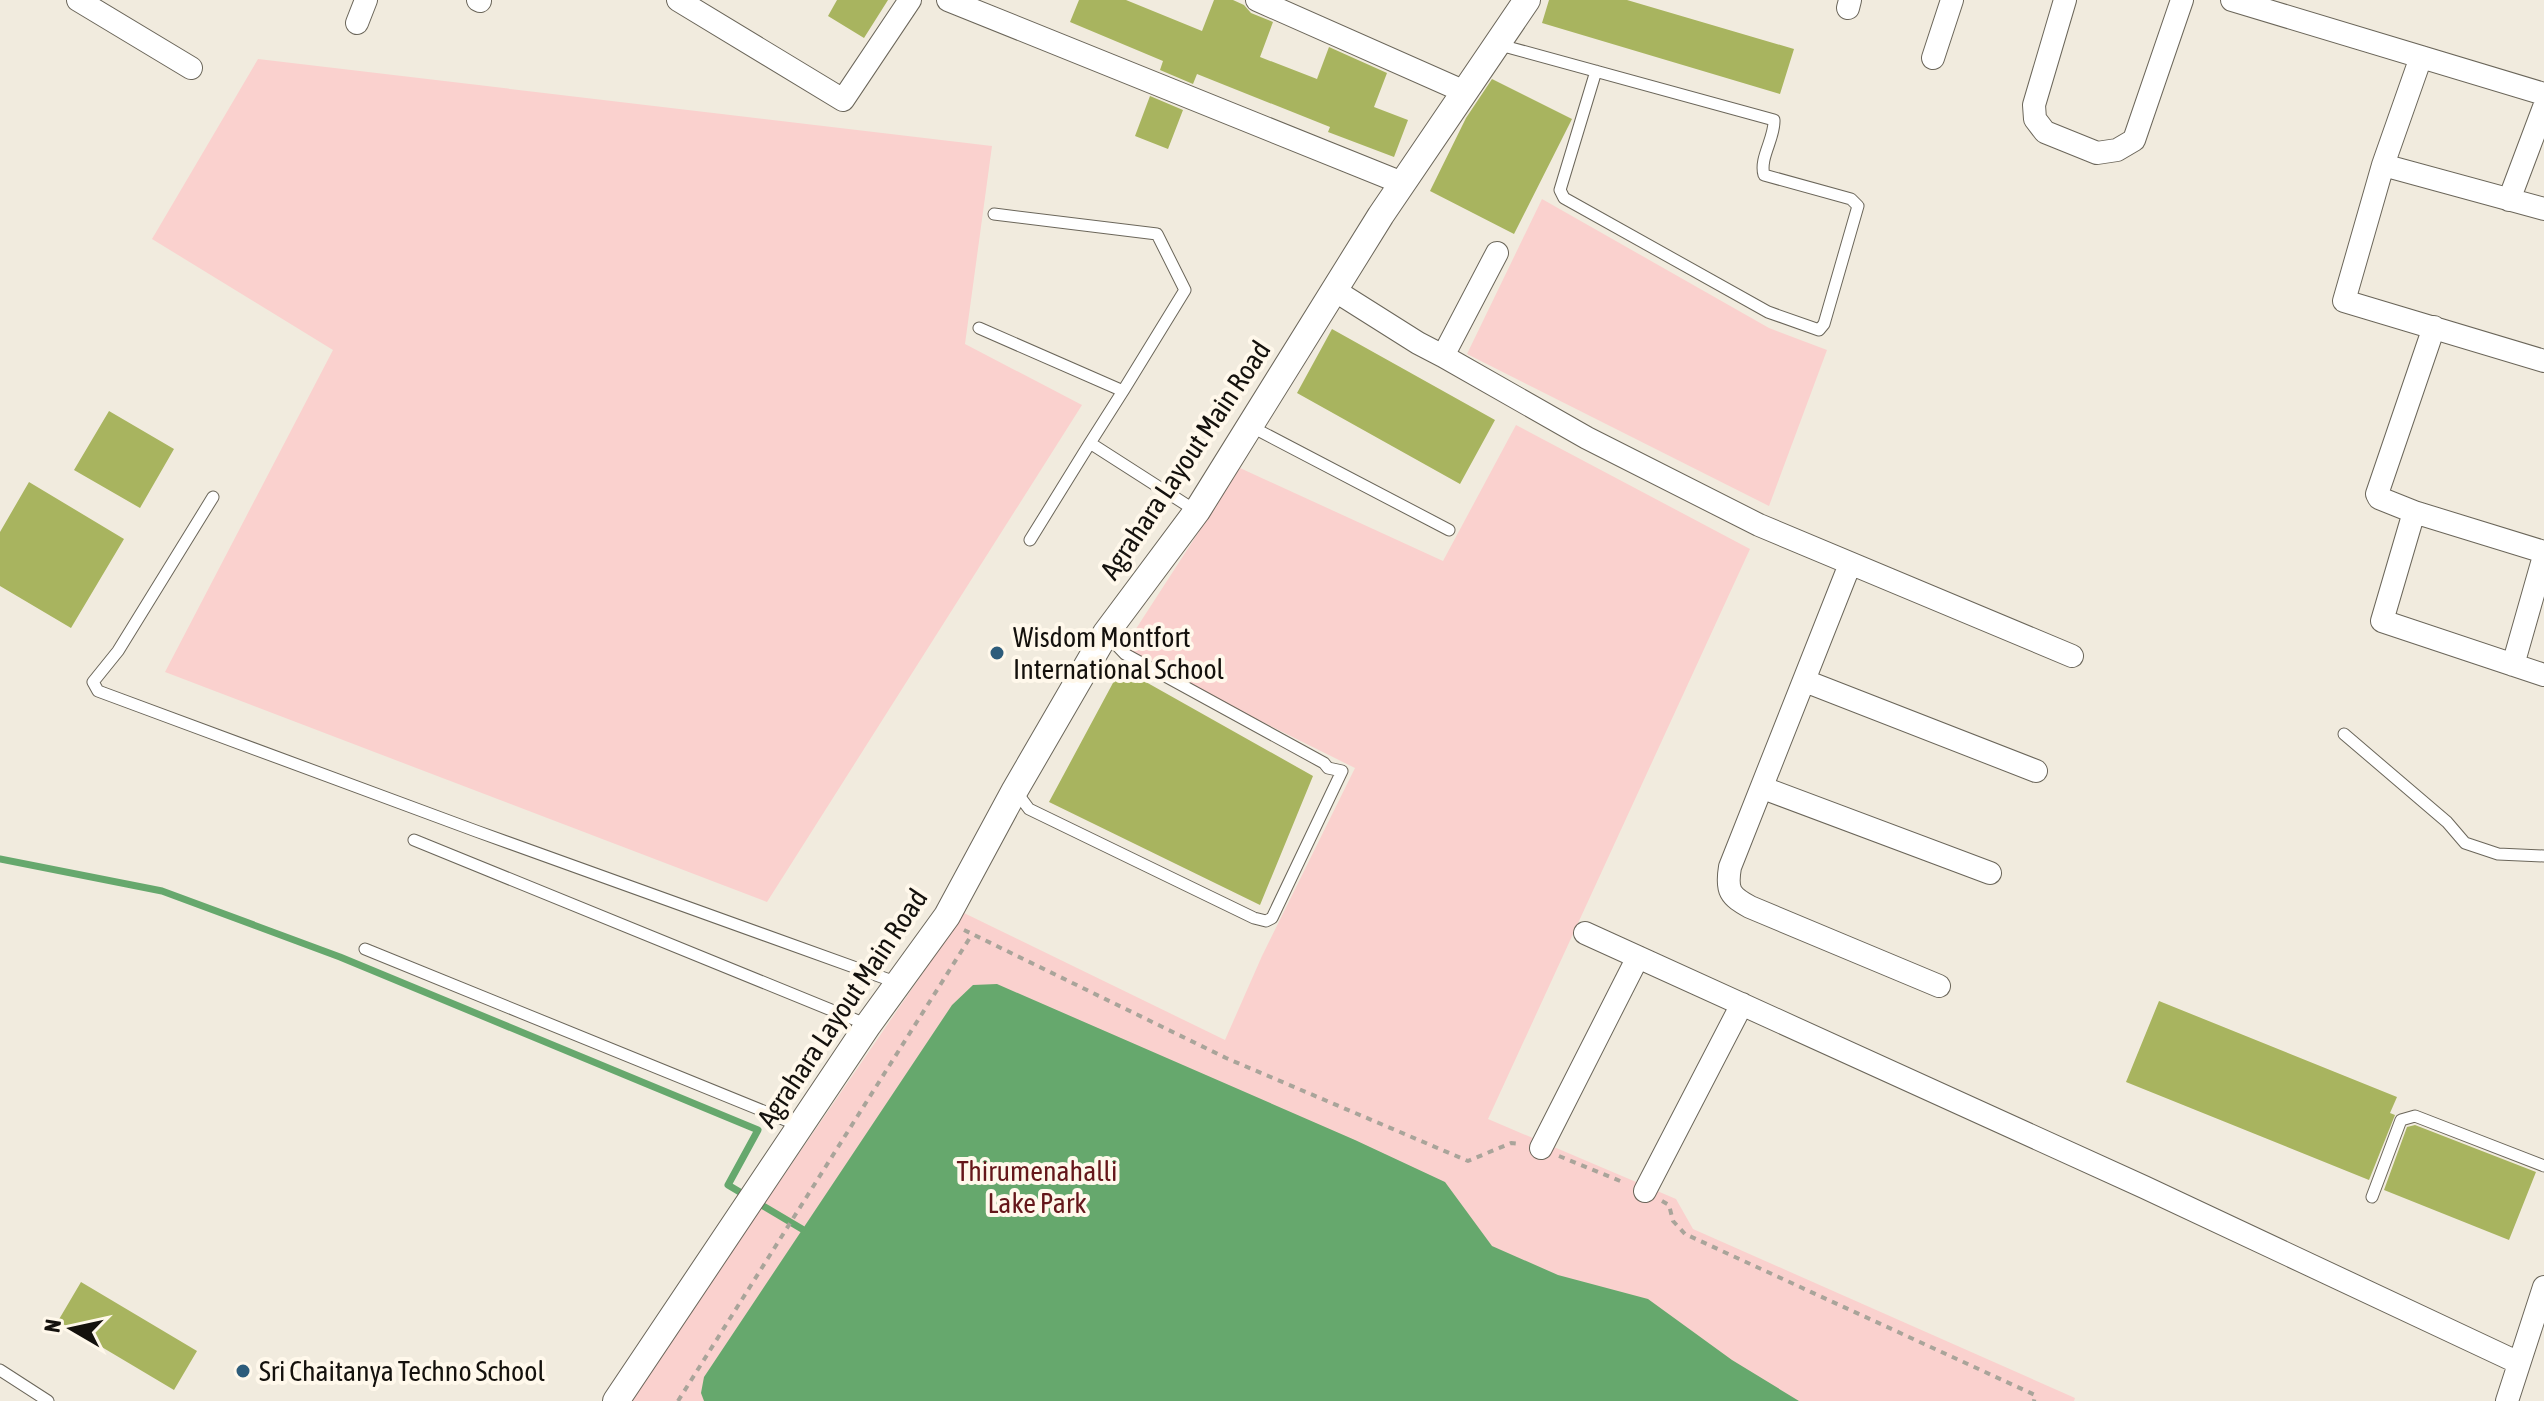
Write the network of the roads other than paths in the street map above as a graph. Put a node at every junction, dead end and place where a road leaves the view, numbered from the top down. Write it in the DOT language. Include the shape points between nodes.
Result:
graph roads {
  1 [pos="78,0"];
  2 [pos="366,0"];
  3 [pos="678,0"];
  4 [pos="910,0"];
  5 [pos="948,0"];
  6 [pos="1257,0"];
  7 [pos="1527,0"];
  8 [pos="1952,0"];
  9 [pos="2065,0"];
  10 [pos="2182,0"];
  11 [pos="2232,0"];
  12 [pos="357,23"];
  13 [pos="1497,44"];
  14 [pos="2421,57"];
  15 [pos="1933,58"];
  16 [pos="191,68"];
  17 [pos="1596,71"];
  18 [pos="1465,92"];
  19 [pos="2544,94"];
  20 [pos="2544,107"];
  21 [pos="2383,165"];
  22 [pos="1402,183"];
  23 [pos="2509,200"];
  24 [pos="2544,209"];
  25 [pos="994,214"];
  26 [pos="1497,253"];
  27 [pos="1334,290"];
  28 [pos="2434,327"];
  29 [pos="979,328"];
  30 [pos="1443,356"];
  31 [pos="2544,361"];
  32 [pos="1123,391"];
  33 [pos="1250,426"];
  34 [pos="1090,443"];
  35 [pos="213,497"];
  36 [pos="1197,511"];
  37 [pos="2414,512"];
  38 [pos="1449,530"];
  39 [pos="1030,540"];
  40 [pos="2544,554"];
  41 [pos="1850,564"];
  42 [pos="1106,633"];
  43 [pos="2072,656"];
  44 [pos="2513,665"];
  45 [pos="2544,675"];
  46 [pos="1805,681"];
  47 [pos="2344,734"];
  48 [pos="2036,771"];
  49 [pos="1763,788"];
  50 [pos="1015,790"];
  51 [pos="414,840"];
  52 [pos="2544,856"];
  53 [pos="1990,873"];
  54 [pos="1585,933"];
  55 [pos="365,949"];
  56 [pos="1638,957"];
  57 [pos="898,983"];
  58 [pos="1939,986"];
  59 [pos="1742,1004"];
  60 [pos="868,1025"];
  61 [pos="800,1127"];
  62 [pos="1541,1148"];
  63 [pos="2544,1166"];
  64 [pos="1645,1191"];
  65 [pos="2372,1197"];
  66 [pos="2544,1287"];
  67 [pos="2519,1363"];
  68 [pos="0,1370"];
  69 [pos="48,1401"];
  70 [pos="616,1401"];
  71 [pos="2507,1401"];
  1 -- 16 [label="street"];
  2 -- 12 [label="street"];
  3 -- 4 [label="street" via="843,100"];
  5 -- 22 [label="street"];
  6 -- 18 [label="street"];
  7 -- 13 [label="street, Agrahara Layout Main Road"];
  8 -- 15 [label="street"];
  9 -- 10 [label="street" via="2034,105 2035,119 2045,132 2097,153 2134,140"];
  11 -- 14 [label="street"];
  13 -- 17 [label="lane"];
  13 -- 18 [label="street, Agrahara Layout Main Road"];
  14 -- 19 [label="street"];
  14 -- 21 [label="street"];
  17 -- 17 [label="lane" via="1560,190 1564,198 1768,312 1819,330 1858,206 1851,199 1764,175 1774,120"];
  18 -- 22 [label="street, Agrahara Layout Main Road"];
  20 -- 23 [label="street"];
  21 -- 23 [label="street"];
  21 -- 28 [label="street" via="2344,301"];
  22 -- 27 [label="street, Agrahara Layout Main Road"];
  23 -- 24 [label="street"];
  25 -- 32 [label="lane" via="1157,234 1185,290"];
  26 -- 30 [label="street"];
  27 -- 30 [label="street"];
  27 -- 33 [label="street, Agrahara Layout Main Road"];
  28 -- 31 [label="street"];
  28 -- 37 [label="street" via="2377,494"];
  29 -- 32 [label="lane"];
  30 -- 41 [label="street" via="1600,444 1759,525"];
  32 -- 34 [label="lane"];
  33 -- 36 [label="street, Agrahara Layout Main Road"];
  33 -- 38 [label="lane"];
  34 -- 36 [label="lane"];
  34 -- 39 [label="lane"];
  35 -- 57 [label="lane" via="118,651 93,682 98,691"];
  36 -- 42 [label="street, Agrahara Layout Main Road"];
  37 -- 40 [label="street"];
  37 -- 44 [label="street" via="2382,621"];
  40 -- 44 [label="street"];
  41 -- 43 [label="street"];
  41 -- 46 [label="street"];
  42 -- 50 [label="street, Agrahara Layout Main Road"];
  42 -- 50 [label="lane" via="1125,654 1328,768 1342,771 1272,918 1254,918 1029,809"];
  44 -- 45 [label="street"];
  46 -- 48 [label="street"];
  46 -- 49 [label="street"];
  47 -- 52 [label="lane" via="2465,843 2498,854"];
  49 -- 53 [label="street"];
  49 -- 58 [label="street" via="1730,867 1727,883 1734,898"];
  50 -- 57 [label="street, Agrahara Layout Main Road" via="947,916"];
  51 -- 60 [label="lane"];
  54 -- 56 [label="street"];
  55 -- 61 [label="lane"];
  56 -- 59 [label="street"];
  56 -- 62 [label="street"];
  57 -- 60 [label="street, Agrahara Layout Main Road"];
  59 -- 64 [label="street"];
  59 -- 67 [label="street"];
  60 -- 61 [label="street, Agrahara Layout Main Road"];
  61 -- 70 [label="street, Agrahara Layout Main Road"];
  63 -- 65 [label="lane" via="2415,1116 2401,1120"];
  66 -- 67 [label="street"];
  67 -- 71 [label="street"];
  68 -- 69 [label="lane"];
}
